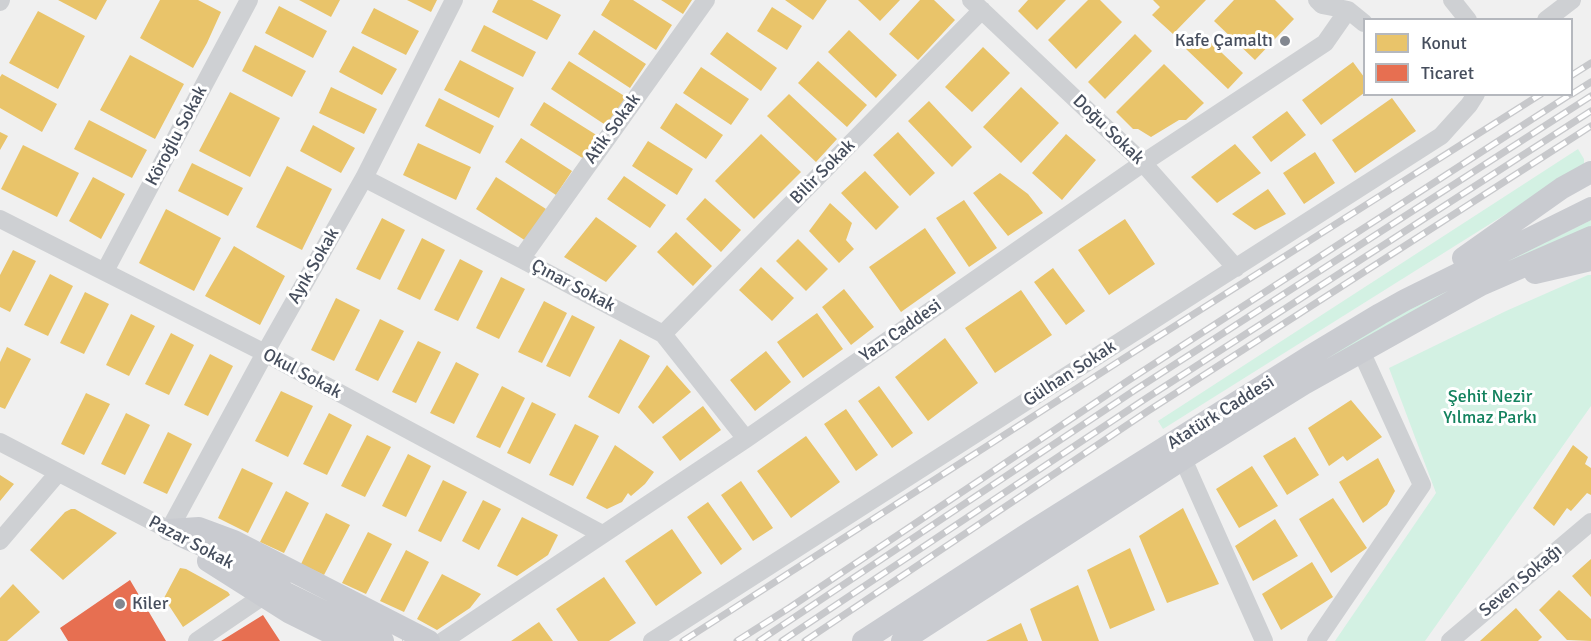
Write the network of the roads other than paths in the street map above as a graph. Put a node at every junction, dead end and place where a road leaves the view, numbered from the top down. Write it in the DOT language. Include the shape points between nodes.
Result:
graph roads {
  1 [pos="249,0"];
  2 [pos="454,0"];
  3 [pos="705,0"];
  4 [pos="1317,0"];
  5 [pos="1452,0"];
  6 [pos="1572,0"];
  7 [pos="977,5"];
  8 [pos="1346,5"];
  9 [pos="1466,18"];
  10 [pos="1548,18"];
  11 [pos="1363,21"];
  12 [pos="1466,98"];
  13 [pos="1143,163"];
  14 [pos="1591,172"];
  15 [pos="363,178"];
  16 [pos="1591,208"];
  17 [pos="0,219"];
  18 [pos="1591,237"];
  19 [pos="521,259"];
  20 [pos="1591,260"];
  21 [pos="1236,268"];
  22 [pos="105,271"];
  23 [pos="1481,285"];
  24 [pos="1405,300"];
  25 [pos="663,334"];
  26 [pos="1361,351"];
  27 [pos="265,353"];
  28 [pos="746,439"];
  29 [pos="0,442"];
  30 [pos="1183,459"];
  31 [pos="58,472"];
  32 [pos="1591,522"];
  33 [pos="169,531"];
  34 [pos="602,534"];
  35 [pos="0,542"];
  36 [pos="263,596"];
  37 [pos="402,640"];
  38 [pos="197,641"];
  39 [pos="347,641"];
  40 [pos="383,641"];
  41 [pos="429,641"];
  42 [pos="443,641"];
  43 [pos="652,641"];
  44 [pos="863,641"];
  45 [pos="902,641"];
  46 [pos="1264,641"];
  47 [pos="1316,641"];
  48 [pos="1450,641"];
  1 -- 22 [label="street, Köroğlu Sokak"];
  2 -- 15 [label="street, Ayık Sokak"];
  3 -- 19 [label="street, Atik Sokak"];
  4 -- 8 [label="street" via="1322,5"];
  5 -- 9 [label="street"];
  6 -- 10 [label="street"];
  7 -- 13 [label="street, Doğu Sokak"];
  7 -- 25 [label="street, Bilir Sokak"];
  8 -- 11 [label="street"];
  8 -- 13 [label="street, Yazı Caddesi" via="1325,43"];
  12 -- 21 [label="street, Gülhan Sokak" via="1441,136"];
  13 -- 21 [label="street, Doğu Sokak"];
  13 -- 28 [label="street, Yazı Caddesi"];
  14 -- 24 [label="main road" via="1562,188"];
  15 -- 19 [label="street, Çınar Sokak"];
  15 -- 27 [label="street, Ayık Sokak"];
  16 -- 24 [label="main road, Atatürk Caddesi"];
  17 -- 22 [label="street, Okul Sokak"];
  18 -- 23 [label="main road, Atatürk Caddesi"];
  19 -- 25 [label="street, Çınar Sokak"];
  20 -- 23 [label="main road"];
  21 -- 43 [label="street, Gülhan Sokak"];
  22 -- 27 [label="street, Okul Sokak"];
  23 -- 26 [label="main road, Atatürk Caddesi"];
  24 -- 44 [label="main road, Atatürk Caddesi" via="1310,356"];
  25 -- 28 [label="street, Çınar Sokak"];
  26 -- 30 [label="main road, Atatürk Caddesi"];
  26 -- 47 [label="street" via="1422,485"];
  27 -- 33 [label="street, Ayık Sokak"];
  27 -- 34 [label="street, Okul Sokak"];
  28 -- 34 [label="street, Yazı Caddesi"];
  29 -- 31 [label="street, Pazar Sokak"];
  30 -- 45 [label="main road, Atatürk Caddesi"];
  30 -- 46 [label="street"];
  31 -- 33 [label="street, Pazar Sokak"];
  31 -- 35 [label="street"];
  32 -- 48 [label="street, Seven Sokağı"];
  33 -- 36 [label="main road"];
  33 -- 37 [label="main road" via="320,598"];
  33 -- 40 [label="main road, Pazar Sokak"];
  33 -- 41 [label="main road" via="199,528 234,541"];
  34 -- 42 [label="street, Yazı Caddesi"];
  36 -- 38 [label="street"];
  36 -- 39 [label="main road"];
}
